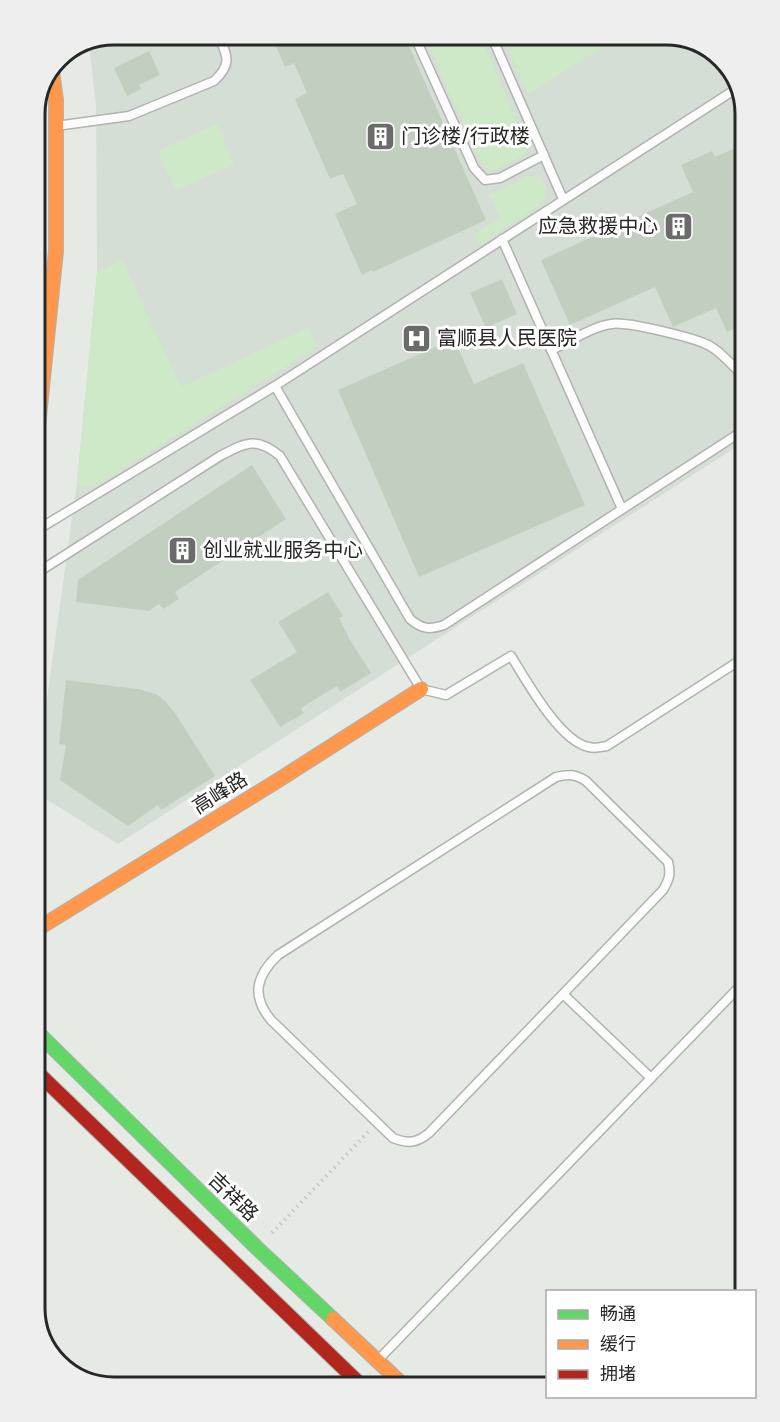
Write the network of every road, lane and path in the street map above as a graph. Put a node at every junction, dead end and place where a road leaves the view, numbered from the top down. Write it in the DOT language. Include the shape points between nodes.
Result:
graph roads {
  1 [pos="223,45"];
  2 [pos="419,45"];
  3 [pos="495,45"];
  4 [pos="53,83"];
  5 [pos="731,92"];
  6 [pos="55,126"];
  7 [pos="544,155"];
  8 [pos="563,199"];
  9 [pos="502,239"];
  10 [pos="551,350"];
  11 [pos="45,358"];
  12 [pos="735,368"];
  13 [pos="275,386"];
  14 [pos="735,436"];
  15 [pos="622,509"];
  16 [pos="45,525"];
  17 [pos="45,568"];
  18 [pos="735,664"];
  19 [pos="421,689"];
  20 [pos="45,924"];
  21 [pos="735,991"];
  22 [pos="563,994"];
  23 [pos="45,1040"];
  24 [pos="651,1078"];
  25 [pos="45,1080"];
  26 [pos="377,1123"];
  27 [pos="257,1248"];
  28 [pos="377,1361"];
  29 [pos="353,1377"];
  30 [pos="394,1377"];
  1 -- 6 [label="lane" via="226,65 214,81 129,116"];
  2 -- 7 [label="lane" via="474,168 485,180 500,178"];
  3 -- 7 [label="lane"];
  4 -- 6 [label="main road"];
  5 -- 8 [label="lane"];
  6 -- 11 [label="main road" via="56,251"];
  7 -- 8 [label="lane"];
  8 -- 9 [label="lane"];
  9 -- 10 [label="lane"];
  9 -- 13 [label="lane"];
  10 -- 12 [label="lane" via="597,328 624,323 704,342"];
  10 -- 15 [label="lane"];
  13 -- 15 [label="lane" via="410,619 420,628 432,630 444,625"];
  13 -- 16 [label="lane"];
  14 -- 15 [label="lane"];
  17 -- 19 [label="lane" via="220,456 242,445 267,446 280,456"];
  18 -- 19 [label="lane" via="607,746 597,748 581,744 551,718 511,656 446,695"];
  19 -- 20 [label="main road, 高峰路"];
  21 -- 24 [label="lane"];
  22 -- 24 [label="lane"];
  22 -- 26 [label="lane" via="421,1140 402,1142"];
  22 -- 26 [label="lane" via="663,890 670,870 662,855 586,781 568,774 556,777 266,966 258,987 263,1010"];
  23 -- 27 [label="main road, 吉祥路"];
  24 -- 28 [label="lane"];
  25 -- 29 [label="main road"];
  26 -- 27 [label="path"];
  27 -- 28 [label="main road, 吉祥路"];
  28 -- 30 [label="main road, 吉祥路"];
}
